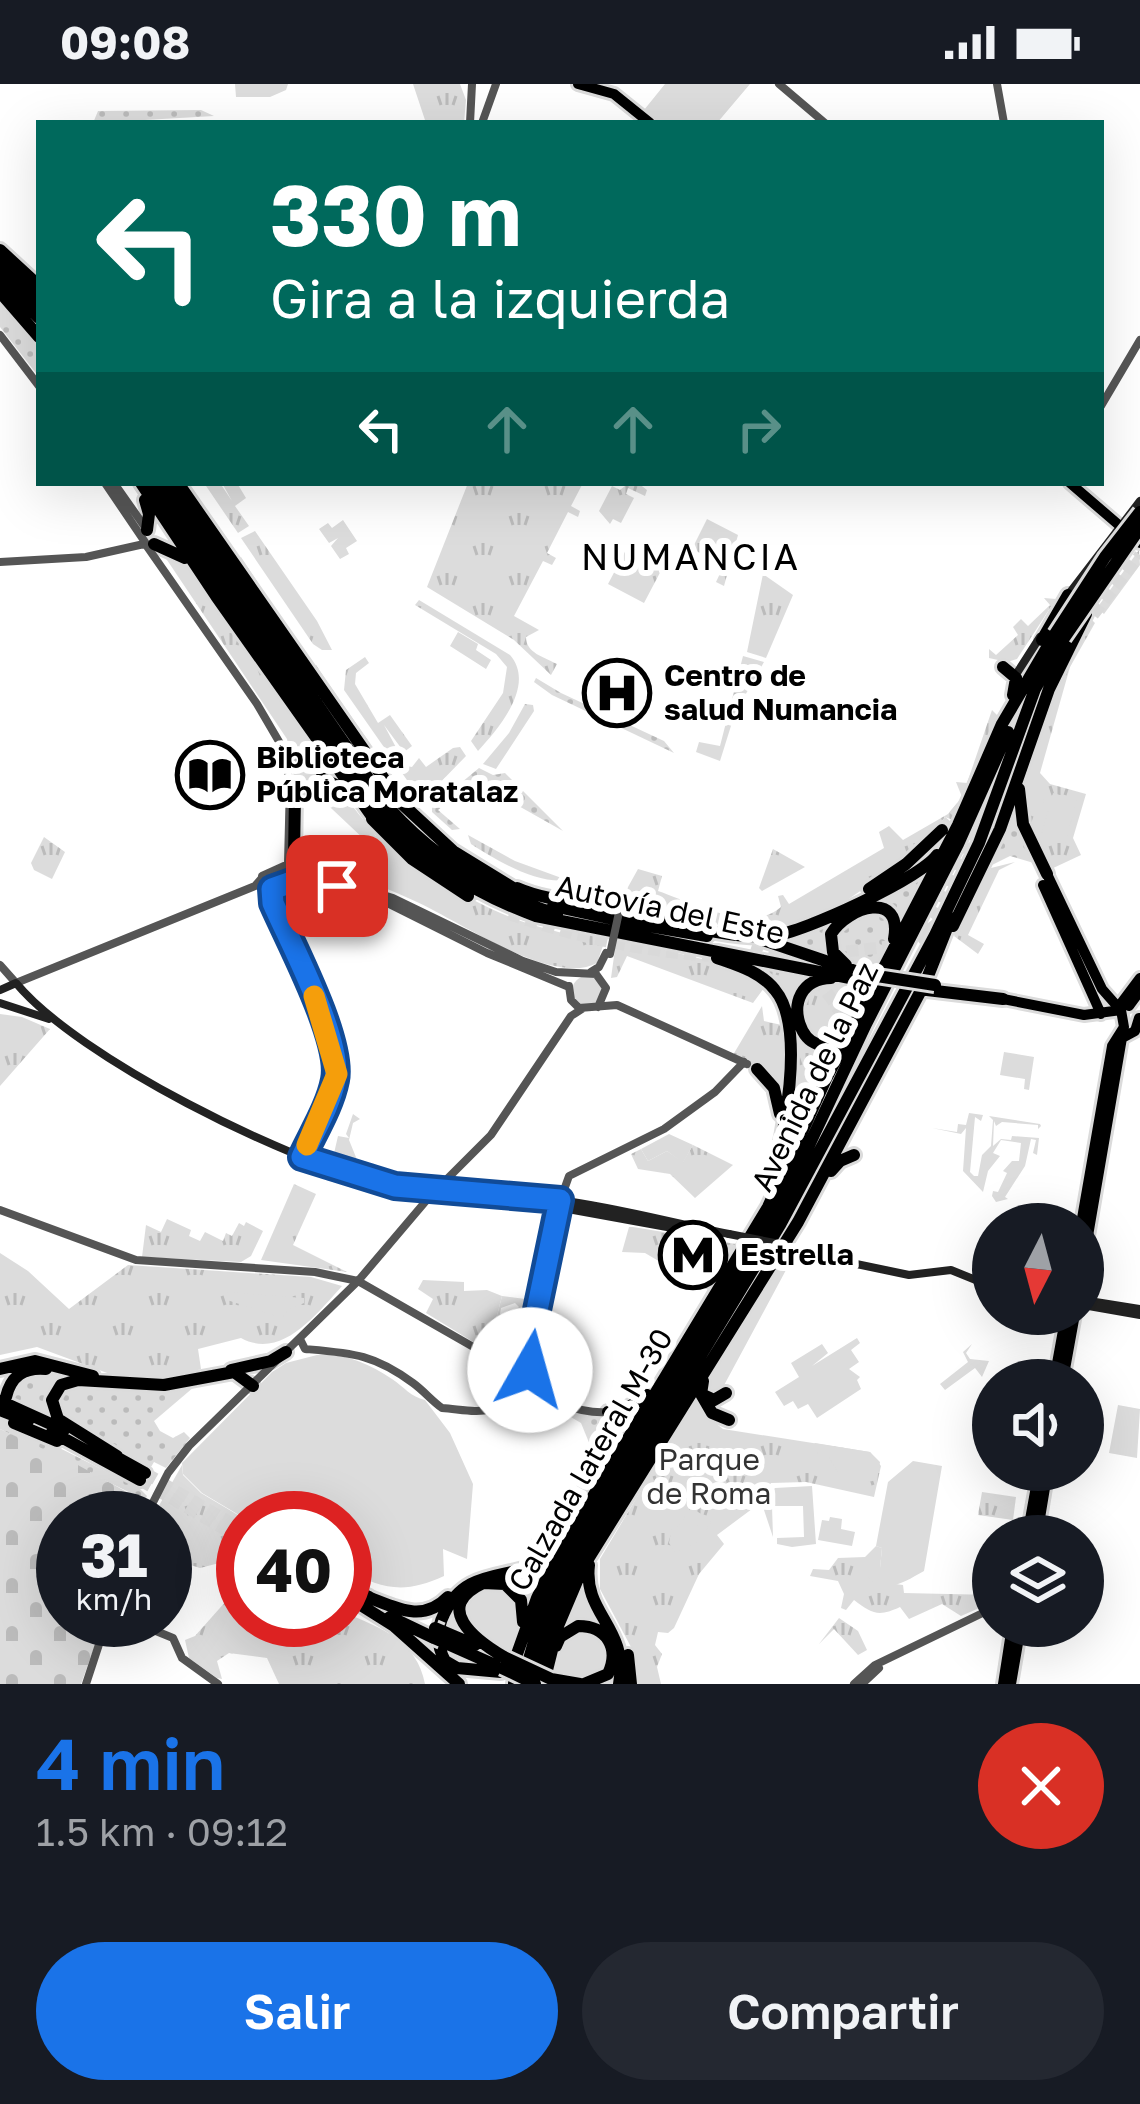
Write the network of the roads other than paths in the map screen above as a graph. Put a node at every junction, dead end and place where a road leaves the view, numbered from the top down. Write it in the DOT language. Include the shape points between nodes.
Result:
graph roads {
  1 [pos="578,84"];
  2 [pos="779,84"];
  3 [pos="998,84"];
  4 [pos="495,87"];
  5 [pos="471,88"];
  6 [pos="470,120"];
  7 [pos="483,120"];
  8 [pos="646,120"];
  9 [pos="821,120"];
  10 [pos="1004,120"];
  11 [pos="0,250"];
  12 [pos="0,264"];
  13 [pos="0,277"];
  14 [pos="36,283"];
  15 [pos="0,292"];
  16 [pos="36,299"];
  17 [pos="36,315"];
  18 [pos="36,334"];
  19 [pos="0,335"];
  20 [pos="1140,340"];
  21 [pos="36,382"];
  22 [pos="1104,402"];
  23 [pos="112,486"];
  24 [pos="112,486"];
  25 [pos="140,486"];
  26 [pos="141,486"];
  27 [pos="155,486"];
  28 [pos="156,486"];
  29 [pos="167,486"];
  30 [pos="180,486"];
  31 [pos="1073,486"];
  32 [pos="1140,501"];
  33 [pos="1140,512"];
  34 [pos="1120,526"];
  35 [pos="1140,528"];
  36 [pos="151,540"];
  37 [pos="1140,542"];
  38 [pos="187,554"];
  39 [pos="0,562"];
  40 [pos="202,574"];
  41 [pos="1069,595"];
  42 [pos="1089,611"];
  43 [pos="1059,636"];
  44 [pos="292,668"];
  45 [pos="1009,671"];
  46 [pos="1049,688"];
  47 [pos="1037,709"];
  48 [pos="1005,719"];
  49 [pos="349,733"];
  50 [pos="1025,759"];
  51 [pos="321,778"];
  52 [pos="974,785"];
  53 [pos="352,791"];
  54 [pos="295,795"];
  55 [pos="404,800"];
  56 [pos="376,822"];
  57 [pos="942,830"];
  58 [pos="991,836"];
  59 [pos="401,837"];
  60 [pos="441,842"];
  61 [pos="294,858"];
  62 [pos="968,868"];
  63 [pos="299,878"];
  64 [pos="1042,878"];
  65 [pos="264,886"];
  66 [pos="537,906"];
  67 [pos="509,914"];
  68 [pos="621,914"];
  69 [pos="723,931"];
  70 [pos="752,944"];
  71 [pos="891,952"];
  72 [pos="608,954"];
  73 [pos="0,965"];
  74 [pos="591,972"];
  75 [pos="756,974"];
  76 [pos="576,975"];
  77 [pos="1140,978"];
  78 [pos="869,980"];
  79 [pos="604,981"];
  80 [pos="11,985"];
  81 [pos="929,986"];
  82 [pos="569,987"];
  83 [pos="1140,991"];
  84 [pos="607,992"];
  85 [pos="762,998"];
  86 [pos="1003,999"];
  87 [pos="7,1004"];
  88 [pos="617,1005"];
  89 [pos="578,1006"];
  90 [pos="598,1007"];
  91 [pos="1122,1007"];
  92 [pos="1102,1014"];
  93 [pos="1128,1032"];
  94 [pos="859,1042"];
  95 [pos="743,1062"];
  96 [pos="757,1069"];
  97 [pos="848,1095"];
  98 [pos="819,1126"];
  99 [pos="781,1133"];
  100 [pos="836,1137"];
  101 [pos="854,1155"];
  102 [pos="301,1159"];
  103 [pos="846,1173"];
  104 [pos="829,1174"];
  105 [pos="433,1193"];
  106 [pos="1086,1203"];
  107 [pos="1095,1203"];
  108 [pos="559,1204"];
  109 [pos="0,1210"];
  110 [pos="798,1222"];
  111 [pos="754,1231"];
  112 [pos="789,1248"];
  113 [pos="972,1276"];
  114 [pos="972,1277"];
  115 [pos="358,1281"];
  116 [pos="1104,1306"];
  117 [pos="1140,1312"];
  118 [pos="728,1333"];
  119 [pos="690,1336"];
  120 [pos="291,1352"];
  121 [pos="710,1365"];
  122 [pos="245,1367"];
  123 [pos="0,1369"];
  124 [pos="197,1379"];
  125 [pos="99,1381"];
  126 [pos="521,1381"];
  127 [pos="253,1383"];
  128 [pos="129,1384"];
  129 [pos="725,1393"];
  130 [pos="701,1394"];
  131 [pos="2,1403"];
  132 [pos="608,1412"];
  133 [pos="729,1420"];
  134 [pos="14,1423"];
  135 [pos="622,1446"];
  136 [pos="117,1456"];
  137 [pos="99,1457"];
  138 [pos="158,1491"];
  139 [pos="599,1542"];
  140 [pos="524,1570"];
  141 [pos="372,1602"];
  142 [pos="372,1606"];
  143 [pos="372,1611"];
  144 [pos="972,1621"];
  145 [pos="406,1637"];
  146 [pos="99,1647"];
  147 [pos="177,1647"];
  148 [pos="1013,1647"];
  149 [pos="534,1671"];
  150 [pos="516,1681"];
  151 [pos="86,1684"];
  152 [pos="218,1684"];
  153 [pos="442,1684"];
  154 [pos="459,1684"];
  155 [pos="582,1684"];
  156 [pos="619,1684"];
  157 [pos="632,1684"];
  158 [pos="858,1684"];
  159 [pos="1007,1684"];
  1 -- 8 [label="main road" via="614,94"];
  2 -- 9 [label="street"];
  3 -- 10 [label="street"];
  4 -- 5 [label="street"];
  4 -- 7 [label="street"];
  5 -- 6 [label="street"];
  11 -- 14 [label="highway"];
  12 -- 16 [label="highway"];
  13 -- 17 [label="highway"];
  15 -- 18 [label="highway"];
  19 -- 21 [label="street"];
  20 -- 22 [label="street"];
  23 -- 36 [label="street"];
  24 -- 36 [label="street"];
  25 -- 36 [label="highway"];
  26 -- 38 [label="highway"];
  27 -- 38 [label="highway"];
  28 -- 59 [label="highway, Autovía del Este"];
  29 -- 44 [label="highway, Autovía del Este"];
  30 -- 49 [label="highway"];
  31 -- 34 [label="main road"];
  32 -- 34 [label="main road"];
  33 -- 43 [label="highway, Avenida de la Paz, bridge"];
  34 -- 41 [label="main road"];
  35 -- 43 [label="highway, Avenida de la Paz, bridge"];
  36 -- 39 [label="street" via="62,560"];
  36 -- 40 [label="highway"];
  36 -- 61 [label="street" via="281,746"];
  37 -- 42 [label="main road"];
  38 -- 40 [label="highway"];
  40 -- 53 [label="highway"];
  41 -- 45 [label="main road"];
  41 -- 48 [label="highway"];
  42 -- 46 [label="highway"];
  43 -- 47 [label="highway"];
  43 -- 48 [label="highway"];
  43 -- 62 [label="highway, Avenida de la Paz"];
  43 -- 94 [label="highway, Avenida de la Paz"];
  44 -- 49 [label="highway"];
  44 -- 66 [label="highway, Autovía del Este" via="407,829 456,868"];
  45 -- 48 [label="highway" via="1016,687"];
  46 -- 47 [label="highway"];
  46 -- 50 [label="highway"];
  47 -- 58 [label="highway"];
  48 -- 52 [label="highway, Calzada lateral M-30"];
  49 -- 55 [label="highway"];
  50 -- 64 [label="highway" via="1020,812"];
  50 -- 81 [label="highway"];
  51 -- 56 [label="highway" via="341,786"];
  52 -- 69 [label="highway" via="938,853 913,877 791,932"];
  52 -- 71 [label="highway, Calzada lateral M-30"];
  53 -- 56 [label="highway"];
  53 -- 59 [label="highway"];
  54 -- 61 [label="highway"];
  55 -- 60 [label="highway"];
  55 -- 60 [label="highway" via="423,808"];
  56 -- 67 [label="highway" via="446,883"];
  57 -- 69 [label="highway" via="906,864 810,925 774,934"];
  59 -- 68 [label="highway, Autovía del Este" via="450,876 536,916"];
  60 -- 68 [label="highway" via="545,903"];
  61 -- 63 [label="street"];
  61 -- 65 [label="street"];
  61 -- 76 [label="street" via="523,961"];
  62 -- 81 [label="highway, Calzada lateral M-30"];
  62 -- 97 [label="highway, Avenida de la Paz"];
  63 -- 65 [label="street"];
  63 -- 82 [label="street" via="383,901"];
  64 -- 91 [label="main road" via="1102,989"];
  64 -- 92 [label="main road"];
  65 -- 80 [label="street"];
  65 -- 102 [label="street" via="314,994 337,1074"];
  66 -- 68 [label="highway"];
  66 -- 78 [label="highway, Autovía del Este"];
  68 -- 69 [label="highway"];
  68 -- 70 [label="highway"];
  68 -- 72 [label="street, bridge"];
  68 -- 75 [label="highway"];
  68 -- 78 [label="highway, Autovía del Este"];
  68 -- 78 [label="highway" via="775,942"];
  71 -- 78 [label="highway, Calzada lateral M-30"];
  71 -- 78 [label="highway" via="895,924 883,909 862,908 834,928 836,957"];
  72 -- 74 [label="street"];
  72 -- 79 [label="street"];
  73 -- 80 [label="street"];
  74 -- 76 [label="street"];
  74 -- 79 [label="street"];
  75 -- 85 [label="highway" via="767,986"];
  75 -- 99 [label="highway" via="788,1016"];
  76 -- 82 [label="street"];
  77 -- 91 [label="main road"];
  78 -- 78 [label="highway" via="840,1040 818,1045 805,1036 798,1005 808,984"];
  78 -- 81 [label="highway, Autovía del Este, bridge"];
  78 -- 111 [label="highway, Calzada lateral M-30"];
  79 -- 84 [label="street"];
  80 -- 87 [label="main road"];
  80 -- 102 [label="main road" via="130,1070"];
  81 -- 86 [label="highway, Autovía del Este"];
  81 -- 110 [label="highway, Calzada lateral M-30"];
  82 -- 89 [label="street"];
  83 -- 91 [label="main road"];
  84 -- 88 [label="street"];
  84 -- 90 [label="street"];
  86 -- 92 [label="main road"];
  87 -- 102 [label="main road" via="43,1014 136,1078"];
  88 -- 90 [label="street"];
  88 -- 95 [label="street"];
  89 -- 90 [label="street"];
  89 -- 105 [label="street" via="497,1127"];
  91 -- 92 [label="main road"];
  91 -- 93 [label="main road"];
  91 -- 93 [label="main road"];
  93 -- 106 [label="main road"];
  93 -- 107 [label="main road"];
  94 -- 97 [label="highway" via="967,845"];
  94 -- 98 [label="highway, Avenida de la Paz"];
  95 -- 96 [label="street"];
  95 -- 108 [label="street" via="664,1129 573,1173"];
  96 -- 99 [label="highway" via="776,1093"];
  97 -- 149 [label="highway, Avenida de la Paz" via="754,1269 583,1549"];
  98 -- 111 [label="highway"];
  98 -- 149 [label="highway, Avenida de la Paz" via="773,1219 565,1562 541,1618"];
  99 -- 111 [label="highway"];
  100 -- 118 [label="highway"];
  101 -- 104 [label="highway"];
  102 -- 105 [label="main road" via="368,1184"];
  103 -- 104 [label="highway" via="840,1167"];
  104 -- 110 [label="highway"];
  105 -- 108 [label="main road"];
  105 -- 115 [label="street"];
  108 -- 112 [label="main road, bridge"];
  108 -- 126 [label="street"];
  109 -- 115 [label="street" via="136,1260"];
  110 -- 118 [label="highway, Calzada lateral M-30"];
  111 -- 119 [label="highway, Calzada lateral M-30"];
  112 -- 113 [label="main road" via="900,1269 938,1263"];
  112 -- 114 [label="main road" via="909,1275 951,1270"];
  115 -- 120 [label="street"];
  115 -- 126 [label="street"];
  116 -- 117 [label="main road"];
  118 -- 121 [label="highway, Calzada lateral M-30"];
  119 -- 132 [label="highway" via="645,1399"];
  119 -- 135 [label="highway, Calzada lateral M-30"];
  120 -- 122 [label="highway"];
  120 -- 126 [label="street" via="376,1359 442,1408 491,1411"];
  120 -- 127 [label="street"];
  121 -- 130 [label="highway"];
  121 -- 139 [label="highway, Calzada lateral M-30"];
  122 -- 124 [label="highway"];
  122 -- 127 [label="highway"];
  123 -- 128 [label="highway" via="35,1360"];
  124 -- 127 [label="highway" via="239,1372"];
  124 -- 128 [label="highway"];
  125 -- 128 [label="highway"];
  125 -- 131 [label="highway" via="32,1368 14,1378"];
  125 -- 136 [label="highway" via="64,1383 52,1408"];
  126 -- 132 [label="street" via="575,1410"];
  127 -- 138 [label="street" via="188,1446"];
  129 -- 130 [label="highway" via="714,1400"];
  130 -- 133 [label="highway" via="708,1409"];
  131 -- 136 [label="highway"];
  131 -- 137 [label="highway"];
  134 -- 137 [label="highway"];
  135 -- 140 [label="highway" via="552,1554"];
  135 -- 149 [label="highway, Calzada lateral M-30" via="540,1591"];
  136 -- 137 [label="highway" via="143,1476"];
  139 -- 149 [label="highway, Calzada lateral M-30"];
  139 -- 156 [label="highway" via="588,1587 618,1644"];
  139 -- 157 [label="highway" via="594,1584 625,1641"];
  140 -- 141 [label="highway" via="480,1573 424,1613"];
  140 -- 149 [label="highway" via="469,1584 447,1608 440,1650 449,1664"];
  142 -- 149 [label="highway"];
  143 -- 145 [label="highway"];
  144 -- 158 [label="street"];
  145 -- 153 [label="highway"];
  145 -- 154 [label="highway"];
  146 -- 151 [label="street"];
  147 -- 152 [label="street"];
  148 -- 159 [label="main road"];
  149 -- 149 [label="highway" via="471,1636 462,1621 465,1596 476,1586 509,1586 521,1600"];
  149 -- 150 [label="highway, bridge"];
  149 -- 150 [label="highway, bridge"];
  149 -- 155 [label="highway"];
  149 -- 155 [label="highway" via="560,1637 593,1627 609,1639 614,1661 608,1674"];
}
